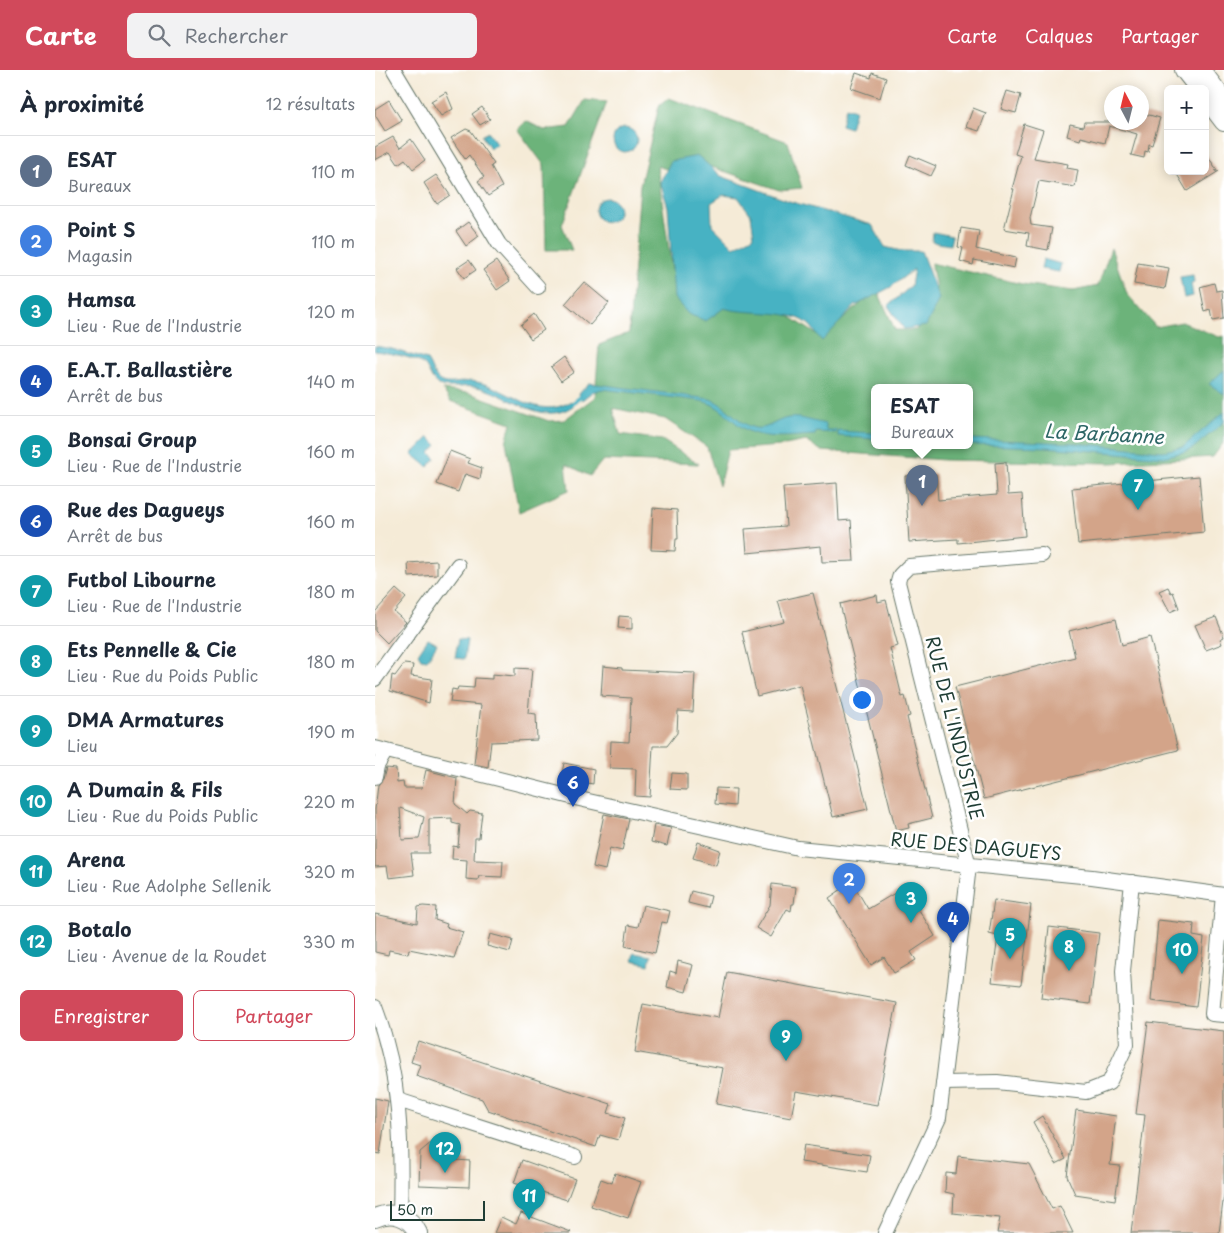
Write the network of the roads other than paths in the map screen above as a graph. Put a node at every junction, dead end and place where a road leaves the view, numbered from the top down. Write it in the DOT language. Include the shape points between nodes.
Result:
graph roads {
  1 [pos="394,70"];
  2 [pos="1197,74"];
  3 [pos="1224,100"];
  4 [pos="1209,102"];
  5 [pos="1224,122"];
  6 [pos="538,287"];
  7 [pos="1042,555"];
  8 [pos="458,565"];
  9 [pos="375,679"];
  10 [pos="381,749"];
  11 [pos="375,777"];
  12 [pos="969,866"];
  13 [pos="1133,882"];
  14 [pos="1223,895"];
  15 [pos="1222,922"];
  16 [pos="375,1007"];
  17 [pos="1224,1016"];
  18 [pos="943,1082"];
  19 [pos="398,1100"];
  20 [pos="575,1157"];
  21 [pos="400,1216"];
  22 [pos="375,1218"];
  23 [pos="418,1233"];
  24 [pos="885,1233"];
  1 -- 6 [label="street" via="499,244"];
  2 -- 3 [label="main road"];
  4 -- 5 [label="main road"];
  7 -- 12 [label="street, RUE DE L'INDUSTRIE" via="909,566 900,575 899,582"];
  8 -- 9 [label="street"];
  10 -- 11 [label="street"];
  10 -- 12 [label="street, RUE DES DAGUEYS" via="798,848"];
  12 -- 13 [label="street, RUE DES DAGUEYS"];
  12 -- 18 [label="street, RUE DE L'INDUSTRIE"];
  13 -- 14 [label="street, RUE DES DAGUEYS"];
  13 -- 18 [label="street" via="1123,971 1127,1044 1109,1083 1086,1092 997,1082"];
  14 -- 15 [label="street"];
  15 -- 17 [label="street" via="1212,1014"];
  16 -- 19 [label="street" via="388,1041"];
  18 -- 24 [label="street, RUE DE L'INDUSTRIE" via="939,1118"];
  19 -- 20 [label="street"];
  19 -- 21 [label="street"];
  21 -- 22 [label="main road"];
  21 -- 23 [label="main road" via="409,1220"];
}
